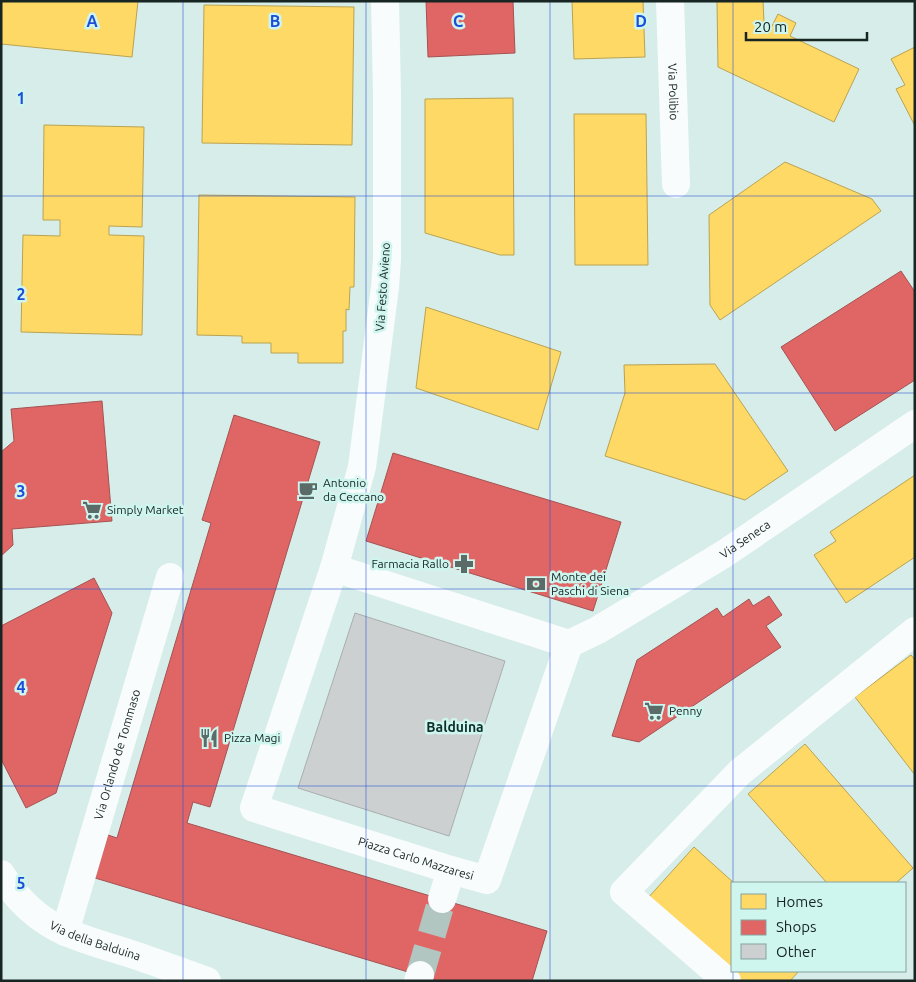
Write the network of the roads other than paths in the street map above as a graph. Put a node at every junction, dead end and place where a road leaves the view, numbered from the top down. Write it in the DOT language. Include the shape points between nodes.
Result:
graph roads {
  1 [pos="385,1"];
  2 [pos="670,1"];
  3 [pos="676,184"];
  4 [pos="915,424"];
  5 [pos="334,568"];
  6 [pos="170,577"];
  7 [pos="915,631"];
  8 [pos="569,644"];
  9 [pos="451,870"];
  10 [pos="1,874"];
  11 [pos="442,899"];
  12 [pos="64,932"];
  13 [pos="207,981"];
  14 [pos="726,981"];
  1 -- 5 [label="street, Via Festo Avieno" via="385,287 362,467"];
  2 -- 3 [label="street, Via Polibio"];
  4 -- 8 [label="street, Via Seneca" via="724,554"];
  5 -- 8 [label="street"];
  5 -- 9 [label="street, Piazza Carlo Mazzaresi" via="254,808"];
  6 -- 12 [label="street, Via Orlando de Tommaso"];
  7 -- 14 [label="street" via="740,772 624,892"];
  8 -- 9 [label="street, Piazza Carlo Mazzaresi" via="487,880"];
  9 -- 11 [label="street"];
  10 -- 12 [label="street, Via della Balduina" via="30,909"];
  12 -- 13 [label="street, Via della Balduina"];
}
